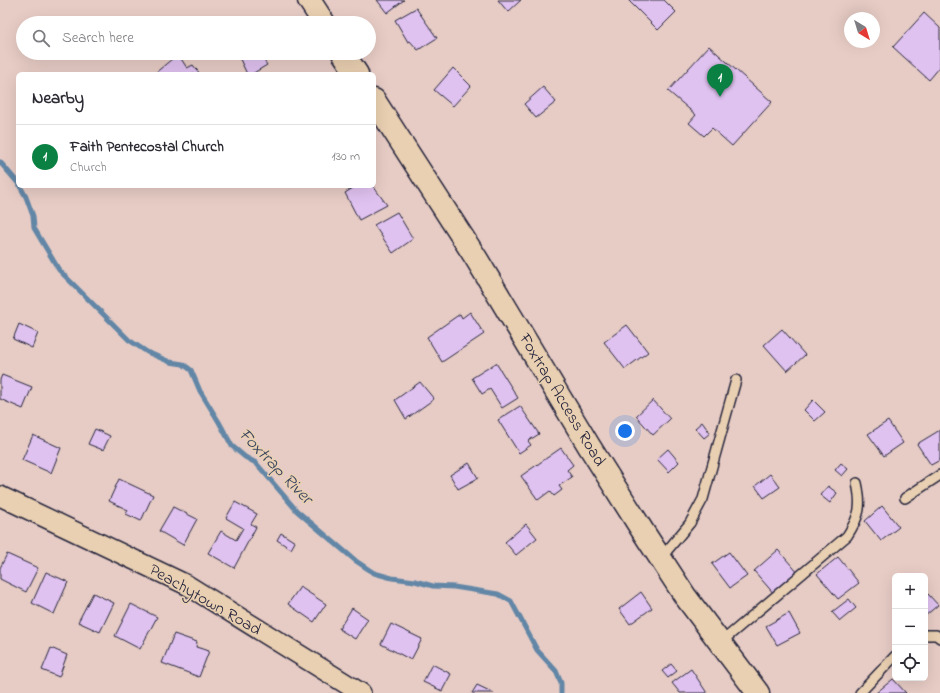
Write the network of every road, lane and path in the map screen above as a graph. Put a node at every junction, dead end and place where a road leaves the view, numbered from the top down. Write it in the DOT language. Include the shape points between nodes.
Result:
graph roads {
  1 [pos="309,0"];
  2 [pos="319,16"];
  3 [pos="348,60"];
  4 [pos="356,72"];
  5 [pos="376,103"];
  6 [pos="736,380"];
  7 [pos="940,475"];
  8 [pos="856,484"];
  9 [pos="0,496"];
  10 [pos="905,498"];
  11 [pos="661,559"];
  12 [pos="928,635"];
  13 [pos="940,638"];
  14 [pos="720,643"];
  15 [pos="892,659"];
  16 [pos="361,693"];
  17 [pos="758,693"];
  18 [pos="860,693"];
  1 -- 2 [label="main road"];
  3 -- 4 [label="main road"];
  5 -- 11 [label="main road, Foxtrap Access Road" via="476,258 589,446"];
  6 -- 11 [label="lane" via="703,499 690,523"];
  7 -- 10 [label="lane"];
  8 -- 14 [label="lane" via="861,500 857,519 847,536"];
  9 -- 16 [label="street, Peachytown Road" via="187,585"];
  11 -- 14 [label="main road, Foxtrap Access Road"];
  12 -- 13 [label="lane"];
  14 -- 17 [label="main road, Foxtrap Access Road"];
  15 -- 18 [label="lane"];
}
